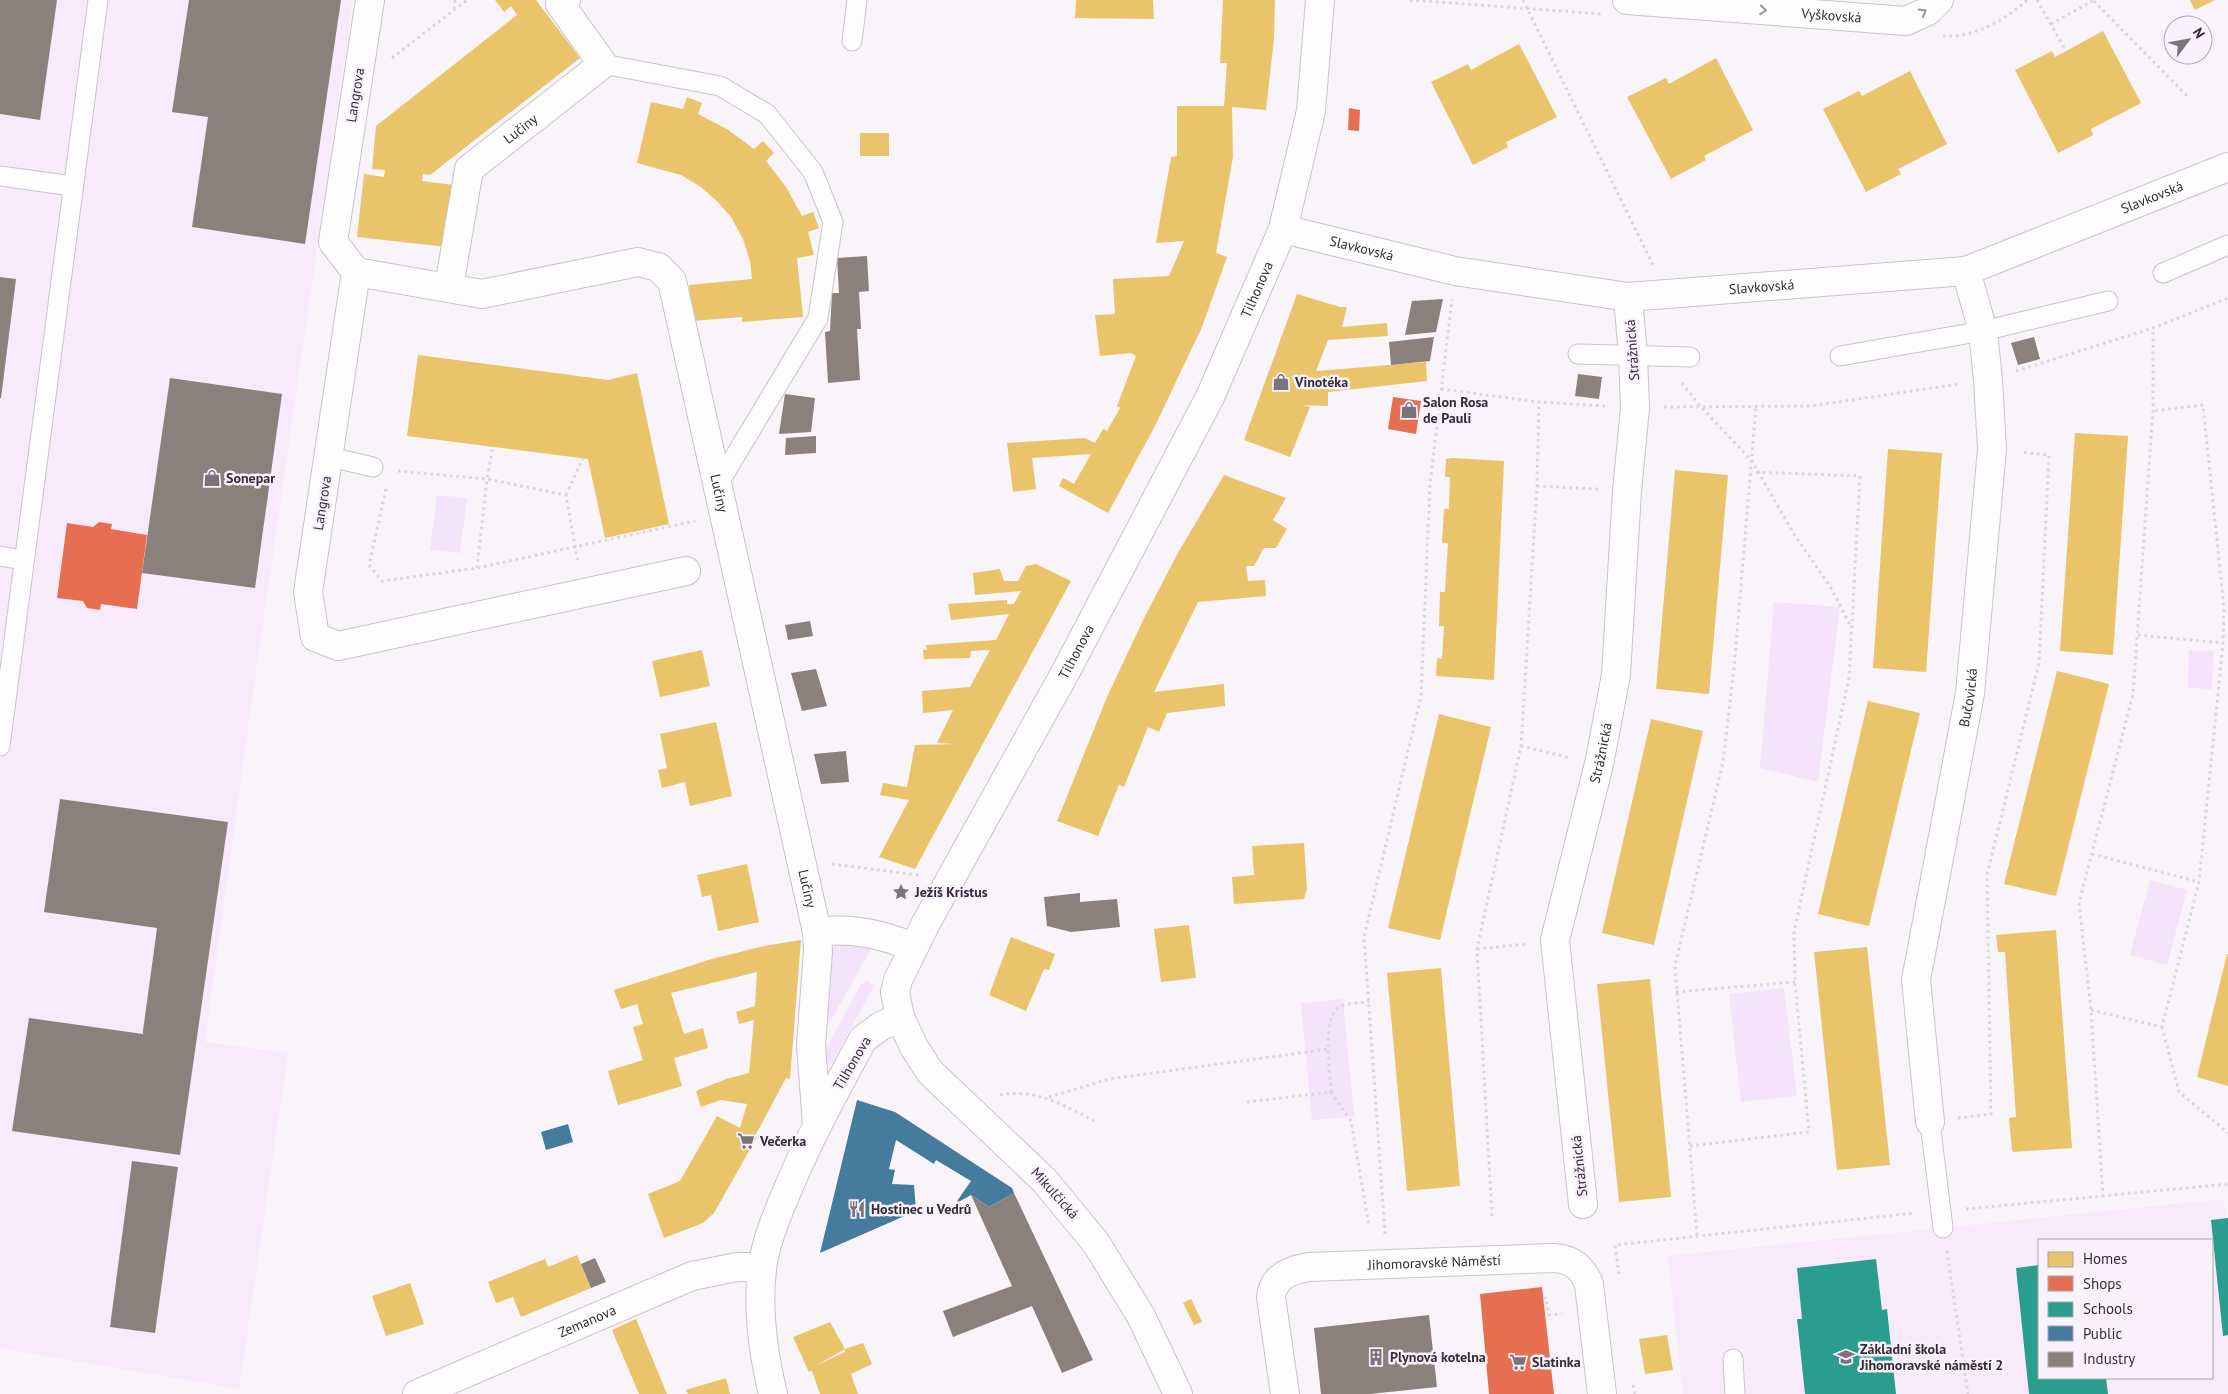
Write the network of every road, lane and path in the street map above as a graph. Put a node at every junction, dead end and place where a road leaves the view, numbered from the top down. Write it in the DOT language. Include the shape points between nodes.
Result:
graph roads {
  1 [pos="98,0"];
  2 [pos="370,0"];
  3 [pos="455,0"];
  4 [pos="467,0"];
  5 [pos="566,0"];
  6 [pos="857,0"];
  7 [pos="1320,0"];
  8 [pos="1523,0"];
  9 [pos="1627,0"];
  10 [pos="1939,0"];
  11 [pos="2036,0"];
  12 [pos="2094,0"];
  13 [pos="454,10"];
  14 [pos="2051,24"];
  15 [pos="852,41"];
  16 [pos="2066,51"];
  17 [pos="386,62"];
  18 [pos="603,64"];
  19 [pos="2189,98"];
  20 [pos="2228,167"];
  21 [pos="0,176"];
  22 [pos="72,186"];
  23 [pos="1283,229"];
  24 [pos="2228,245"];
  25 [pos="1654,268"];
  26 [pos="1455,271"];
  27 [pos="1966,271"];
  28 [pos="356,272"];
  29 [pos="2163,273"];
  30 [pos="449,287"];
  31 [pos="1628,297"];
  32 [pos="2108,301"];
  33 [pos="2153,328"];
  34 [pos="1983,331"];
  35 [pos="1578,354"];
  36 [pos="1633,356"];
  37 [pos="1662,356"];
  38 [pos="1840,356"];
  39 [pos="1690,357"];
  40 [pos="1539,402"];
  41 [pos="1756,407"];
  42 [pos="2153,411"];
  43 [pos="493,446"];
  44 [pos="1992,448"];
  45 [pos="330,457"];
  46 [pos="583,458"];
  47 [pos="1752,461"];
  48 [pos="381,469"];
  49 [pos="1752,472"];
  50 [pos="1760,473"];
  51 [pos="487,479"];
  52 [pos="388,480"];
  53 [pos="717,486"];
  54 [pos="1537,486"];
  55 [pos="1627,491"];
  56 [pos="566,495"];
  57 [pos="723,514"];
  58 [pos="575,547"];
  59 [pos="0,556"];
  60 [pos="24,560"];
  61 [pos="477,568"];
  62 [pos="686,571"];
  63 [pos="585,592"];
  64 [pos="1852,627"];
  65 [pos="2138,635"];
  66 [pos="2223,643"];
  67 [pos="0,746"];
  68 [pos="1521,746"];
  69 [pos="1599,764"];
  70 [pos="2092,854"];
  71 [pos="800,860"];
  72 [pos="918,875"];
  73 [pos="2200,882"];
  74 [pos="817,932"];
  75 [pos="1555,940"];
  76 [pos="913,946"];
  77 [pos="1477,949"];
  78 [pos="1795,982"];
  79 [pos="1676,992"];
  80 [pos="1369,1002"];
  81 [pos="2091,1010"];
  82 [pos="900,1017"];
  83 [pos="2162,1027"];
  84 [pos="1330,1049"];
  85 [pos="1331,1092"];
  86 [pos="1000,1095"];
  87 [pos="1049,1097"];
  88 [pos="1247,1102"];
  89 [pos="1096,1122"];
  90 [pos="1930,1122"];
  91 [pos="817,1126"];
  92 [pos="2228,1133"];
  93 [pos="1690,1146"];
  94 [pos="2228,1184"];
  95 [pos="2103,1197"];
  96 [pos="1583,1204"];
  97 [pos="1492,1216"];
  98 [pos="1941,1219"];
  99 [pos="1369,1226"];
  100 [pos="1697,1235"];
  101 [pos="1389,1264"];
  102 [pos="762,1267"];
  103 [pos="1619,1275"];
  104 [pos="1733,1359"];
  105 [pos="1632,1377"];
  106 [pos="417,1394"];
  107 [pos="773,1394"];
  108 [pos="1178,1394"];
  109 [pos="1285,1394"];
  110 [pos="1602,1394"];
  111 [pos="1635,1394"];
  112 [pos="1735,1394"];
  113 [pos="1968,1394"];
  1 -- 22 [label="lane"];
  2 -- 28 [label="street, Langrova" via="333,242"];
  3 -- 13 [label="path"];
  4 -- 13 [label="path"];
  5 -- 18 [label="street" via="560,4"];
  6 -- 15 [label="lane"];
  7 -- 23 [label="street, Tilhonova" via="1311,111"];
  8 -- 25 [label="path"];
  9 -- 10 [label="street, Vyškovská, one-way" via="1906,21 1928,11"];
  11 -- 14 [label="path"];
  12 -- 14 [label="path"];
  12 -- 19 [label="path"];
  13 -- 17 [label="path"];
  14 -- 16 [label="path"];
  18 -- 30 [label="street, Lučiny" via="469,169"];
  18 -- 53 [label="lane" via="720,86 767,114 813,172 833,222 818,318"];
  20 -- 27 [label="street, Slavkovská"];
  21 -- 22 [label="lane"];
  22 -- 60 [label="lane"];
  23 -- 26 [label="street, Slavkovská"];
  23 -- 76 [label="street, Tilhonova" via="1210,397 1065,673"];
  24 -- 29 [label="lane"];
  26 -- 31 [label="street, Slavkovská"];
  26 -- 80 [label="path" via="1430,484 1420,696 1364,937"];
  27 -- 31 [label="street, Slavkovská"];
  27 -- 34 [label="street, Bučovická"];
  28 -- 30 [label="street, Lučiny"];
  28 -- 45 [label="street, Langrova"];
  30 -- 53 [label="street, Lučiny" via="482,294 638,262 658,267 672,282"];
  31 -- 36 [label="street, Strážnická"];
  32 -- 34 [label="lane"];
  33 -- 42 [label="path"];
  34 -- 38 [label="lane"];
  34 -- 44 [label="street, Bučovická"];
  35 -- 36 [label="lane"];
  36 -- 37 [label="lane"];
  36 -- 55 [label="street, Strážnická" via="1635,408"];
  37 -- 39 [label="lane"];
  37 -- 47 [label="path" via="1701,407"];
  40 -- 54 [label="path"];
  41 -- 47 [label="path"];
  42 -- 65 [label="path"];
  42 -- 66 [label="path" via="2203,405 2224,608"];
  43 -- 51 [label="path"];
  44 -- 90 [label="street, Bučovická" via="1970,693 1916,980"];
  44 -- 90 [label="path" via="2049,456 2040,663 1987,876 1991,1114"];
  45 -- 48 [label="lane"];
  45 -- 63 [label="street, Langrova" via="308,592 315,637 338,646"];
  46 -- 56 [label="path"];
  47 -- 49 [label="path"];
  47 -- 50 [label="path"];
  48 -- 51 [label="path"];
  49 -- 50 [label="path"];
  49 -- 79 [label="path" via="1723,762 1674,966"];
  50 -- 64 [label="path"];
  50 -- 64 [label="path" via="1860,476"];
  51 -- 56 [label="path"];
  51 -- 61 [label="path"];
  52 -- 61 [label="path" via="368,565 382,581"];
  53 -- 57 [label="street, Lučiny"];
  54 -- 55 [label="path"];
  54 -- 68 [label="path"];
  55 -- 69 [label="street, Strážnická" via="1616,675"];
  56 -- 58 [label="path"];
  57 -- 58 [label="path"];
  57 -- 71 [label="street, Lučiny"];
  58 -- 61 [label="path"];
  58 -- 63 [label="path"];
  59 -- 60 [label="lane"];
  60 -- 67 [label="lane"];
  62 -- 63 [label="street, Langrova"];
  64 -- 78 [label="path" via="1849,678 1794,932"];
  65 -- 66 [label="path"];
  65 -- 70 [label="path" via="2133,694"];
  66 -- 73 [label="path"];
  68 -- 69 [label="path"];
  68 -- 77 [label="path"];
  69 -- 75 [label="street, Strážnická"];
  70 -- 73 [label="path"];
  70 -- 81 [label="path" via="2079,903"];
  71 -- 72 [label="path" via="810,865 832,864"];
  71 -- 74 [label="street, Lučiny"];
  73 -- 83 [label="path"];
  74 -- 76 [label="street" via="874,933"];
  74 -- 91 [label="street, Lučiny" via="811,1045"];
  75 -- 77 [label="path"];
  75 -- 96 [label="street, Strážnická"];
  76 -- 82 [label="street, Tilhonova" via="895,992"];
  77 -- 97 [label="path"];
  78 -- 79 [label="path"];
  78 -- 93 [label="path" via="1809,1132"];
  79 -- 93 [label="path"];
  80 -- 84 [label="path" via="1337,1008 1328,1025"];
  80 -- 101 [label="path"];
  81 -- 83 [label="path"];
  81 -- 95 [label="path"];
  82 -- 91 [label="street, Tilhonova" via="863,1039"];
  82 -- 108 [label="street, Mikulčická" via="930,1072 1028,1163 1085,1228 1141,1316"];
  83 -- 92 [label="path" via="2179,1092"];
  84 -- 85 [label="path"];
  84 -- 87 [label="path" via="1110,1079"];
  85 -- 88 [label="path"];
  85 -- 99 [label="path" via="1351,1121"];
  86 -- 87 [label="path"];
  87 -- 89 [label="path"];
  90 -- 98 [label="lane"];
  91 -- 102 [label="street, Tilhonova" via="778,1214"];
  93 -- 100 [label="path"];
  94 -- 95 [label="path"];
  95 -- 98 [label="path"];
  98 -- 100 [label="path"];
  98 -- 113 [label="path"];
  100 -- 103 [label="path" via="1615,1245"];
  101 -- 109 [label="street, Jihomoravské Náměstí" via="1309,1267 1278,1279 1271,1297"];
  101 -- 110 [label="street, Jihomoravské Náměstí" via="1552,1258 1572,1262 1587,1278 1591,1292"];
  102 -- 106 [label="street, Zemanova" via="737,1266 692,1276"];
  102 -- 107 [label="street, Tilhonova" via="762,1339"];
  104 -- 112 [label="lane"];
  105 -- 111 [label="path"];
}
